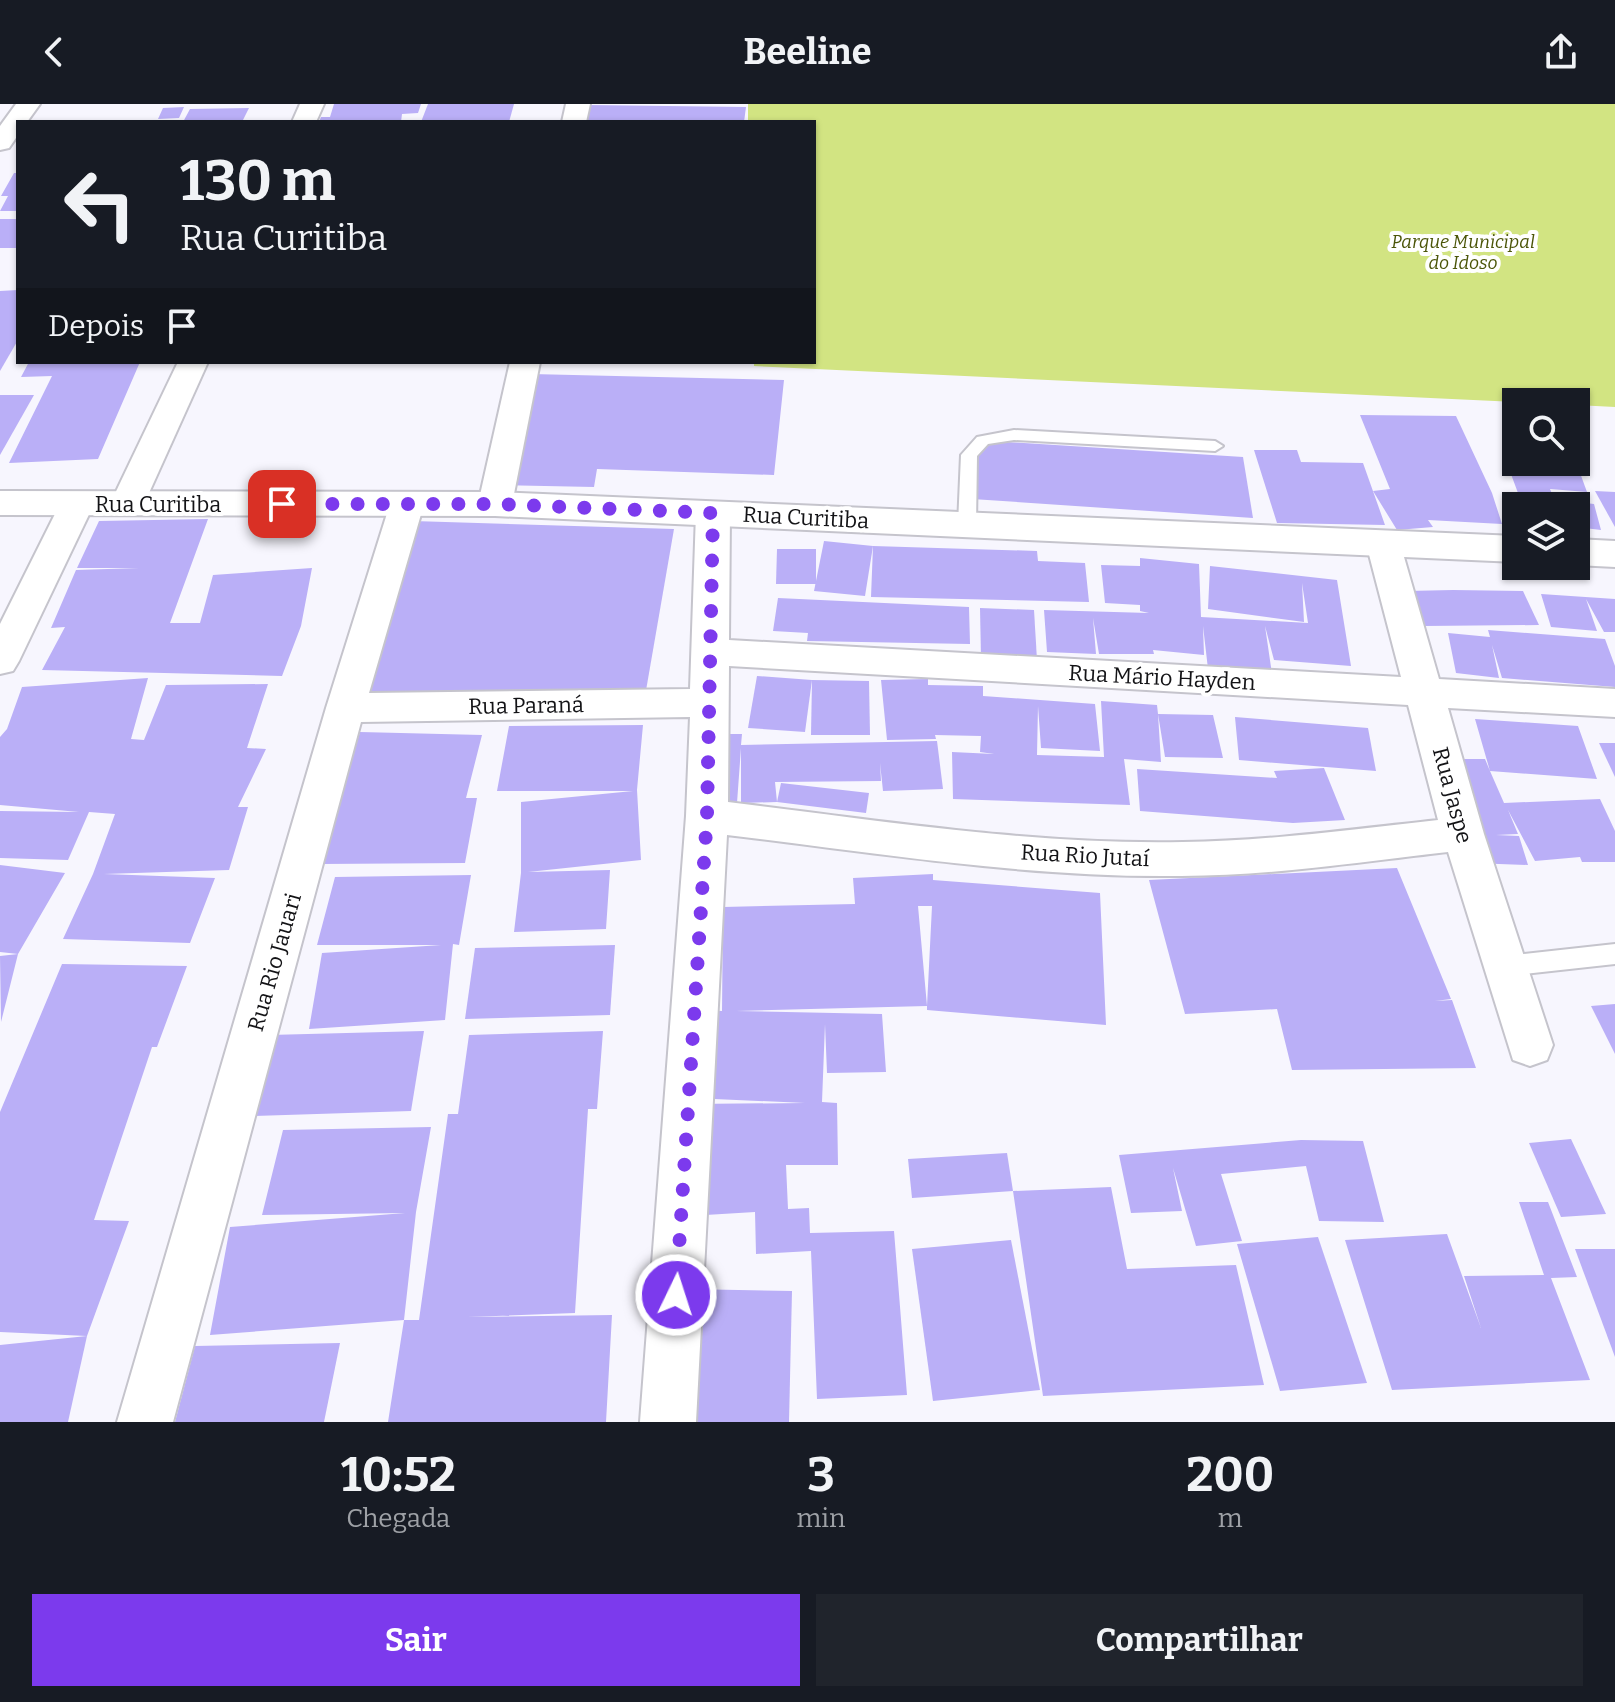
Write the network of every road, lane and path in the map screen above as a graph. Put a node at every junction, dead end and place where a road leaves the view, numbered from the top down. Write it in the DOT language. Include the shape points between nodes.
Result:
graph roads {
  1 [pos="16,121"];
  2 [pos="0,143"];
  3 [pos="192,364"];
  4 [pos="525,364"];
  5 [pos="1215,446"];
  6 [pos="0,503"];
  7 [pos="77,504"];
  8 [pos="127,504"];
  9 [pos="407,504"];
  10 [pos="495,504"];
  11 [pos="713,513"];
  12 [pos="967,525"];
  13 [pos="1383,543"];
  14 [pos="1502,548"];
  15 [pos="1590,553"];
  16 [pos="1615,554"];
  17 [pos="709,652"];
  18 [pos="0,661"];
  19 [pos="1425,691"];
  20 [pos="707,703"];
  21 [pos="1615,703"];
  22 [pos="345,708"];
  23 [pos="707,816"];
  24 [pos="1463,834"];
  25 [pos="1615,954"];
  26 [pos="1505,966"];
  27 [pos="1530,1045"];
  28 [pos="145,1422"];
  29 [pos="668,1422"];
  1 -- 2 [label="street"];
  3 -- 8 [label="street"];
  4 -- 10 [label="street"];
  5 -- 12 [label="lane" via="1014,435 983,440 969,455"];
  6 -- 7 [label="street, Rua Curitiba"];
  7 -- 8 [label="street, Rua Curitiba"];
  7 -- 18 [label="street"];
  8 -- 9 [label="street, Rua Curitiba"];
  9 -- 10 [label="street, Rua Curitiba"];
  9 -- 22 [label="street, Rua Rio Jauari"];
  10 -- 11 [label="street, Rua Curitiba"];
  11 -- 12 [label="street, Rua Curitiba"];
  11 -- 17 [label="street"];
  12 -- 13 [label="street, Rua Curitiba"];
  13 -- 14 [label="street, Rua Curitiba"];
  13 -- 19 [label="street, Rua Jaspe"];
  15 -- 16 [label="street"];
  17 -- 19 [label="street, Rua Mário Hayden"];
  17 -- 20 [label="street"];
  19 -- 21 [label="street, Rua Mário Hayden"];
  19 -- 24 [label="street, Rua Jaspe"];
  20 -- 22 [label="street, Rua Paraná"];
  20 -- 23 [label="street"];
  22 -- 28 [label="street, Rua Rio Jauari"];
  23 -- 24 [label="street, Rua Rio Jutaí" via="1041,854 1145,859 1236,857"];
  23 -- 29 [label="street"];
  24 -- 26 [label="street, Rua Jaspe"];
  25 -- 26 [label="lane"];
  26 -- 27 [label="street, Rua Jaspe"];
}
